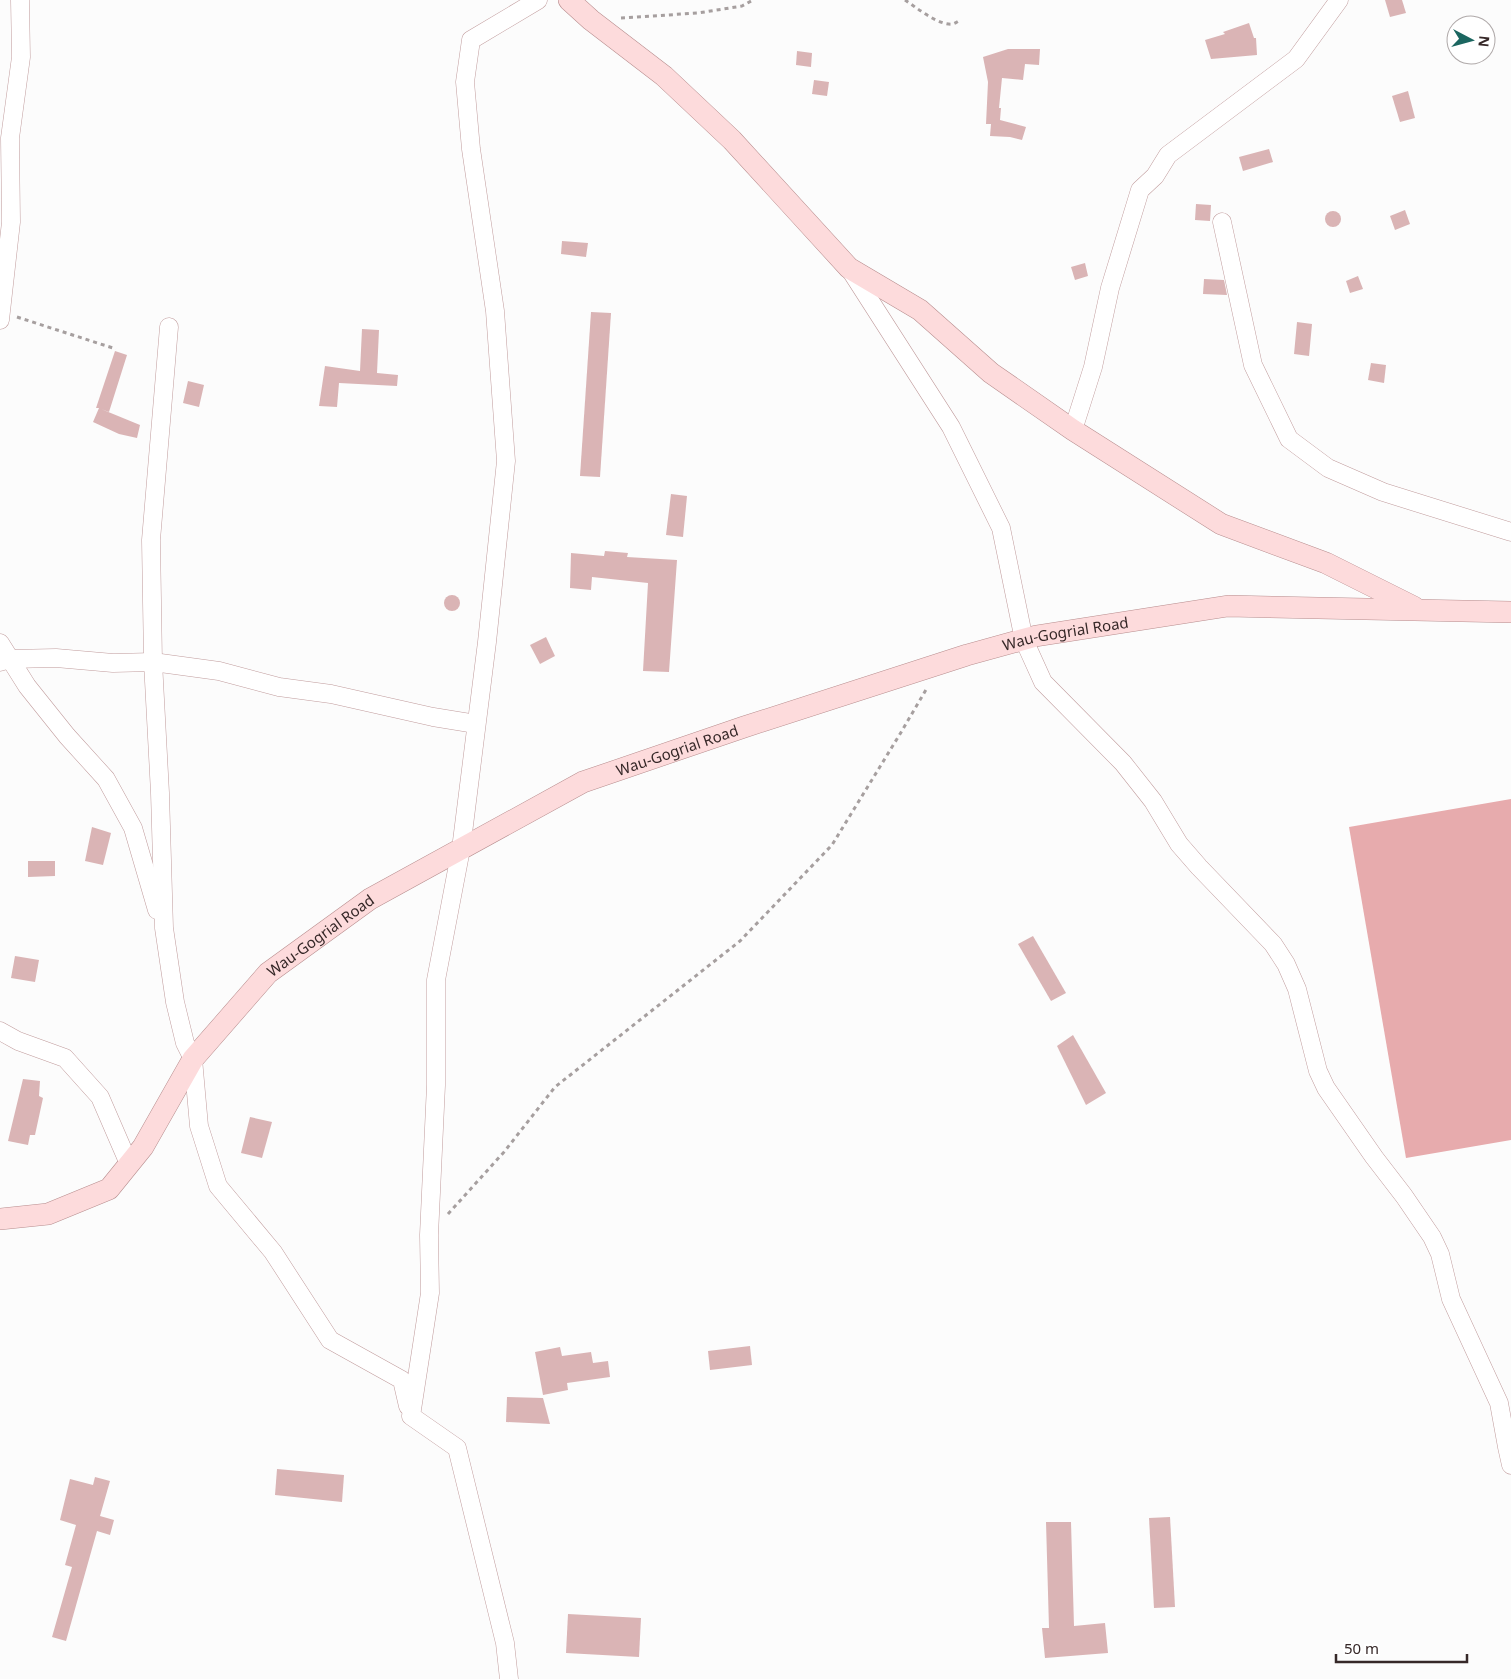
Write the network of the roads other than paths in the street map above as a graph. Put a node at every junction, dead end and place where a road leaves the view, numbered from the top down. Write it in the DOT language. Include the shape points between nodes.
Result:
graph roads {
  1 [pos="20,0"];
  2 [pos="538,0"];
  3 [pos="569,0"];
  4 [pos="1339,0"];
  5 [pos="1222,222"];
  6 [pos="849,268"];
  7 [pos="1,316"];
  8 [pos="169,327"];
  9 [pos="1072,430"];
  10 [pos="1511,532"];
  11 [pos="1420,610"];
  12 [pos="1511,612"];
  13 [pos="1024,640"];
  14 [pos="0,643"];
  15 [pos="5,661"];
  16 [pos="153,662"];
  17 [pos="476,724"];
  18 [pos="461,849"];
  19 [pos="164,928"];
  20 [pos="0,1031"];
  21 [pos="193,1059"];
  22 [pos="129,1164"];
  23 [pos="0,1219"];
  24 [pos="411,1416"];
  25 [pos="1511,1465"];
  26 [pos="509,1679"];
  1 -- 7 [label="street" via="21,57 10,138 11,222"];
  2 -- 17 [label="street" via="472,40 465,82 471,149 495,311 506,462"];
  3 -- 6 [label="main road" via="664,76 732,140"];
  4 -- 9 [label="street" via="1296,59 1168,155 1156,176 1140,190 1110,288 1093,367"];
  5 -- 10 [label="street" via="1253,365 1289,439 1328,468 1383,492"];
  6 -- 9 [label="main road" via="920,310 991,373"];
  6 -- 13 [label="street" via="951,427 1000,528"];
  8 -- 16 [label="street" via="151,540"];
  9 -- 11 [label="main road" via="1221,524 1326,563"];
  11 -- 12 [label="main road, Wau-Gogrial Road"];
  11 -- 13 [label="main road, Wau-Gogrial Road" via="1228,606"];
  13 -- 18 [label="main road, Wau-Gogrial Road" via="744,727 583,782"];
  13 -- 25 [label="street" via="1043,682 1123,764 1153,801 1179,844 1273,944 1286,964 1297,989 1318,1071 1326,1088 1404,1196 1440,1254 1451,1299 1500,1403"];
  14 -- 15 [label="street"];
  15 -- 16 [label="street" via="56,658 113,663"];
  15 -- 19 [label="street" via="106,779 133,828"];
  16 -- 17 [label="street" via="219,671 278,687 331,694"];
  16 -- 19 [label="street"];
  17 -- 18 [label="street"];
  18 -- 21 [label="main road, Wau-Gogrial Road" via="370,899 268,973"];
  18 -- 24 [label="street" via="436,980 430,1293"];
  19 -- 21 [label="street" via="175,1002 185,1043"];
  20 -- 22 [label="street" via="65,1058 100,1097"];
  21 -- 22 [label="main road, Wau-Gogrial Road" via="143,1147"];
  21 -- 24 [label="street" via="199,1126 218,1186 273,1252 330,1340 402,1380"];
  22 -- 23 [label="main road, Wau-Gogrial Road" via="109,1189 48,1214"];
  24 -- 26 [label="street" via="457,1448 505,1643"];
}
